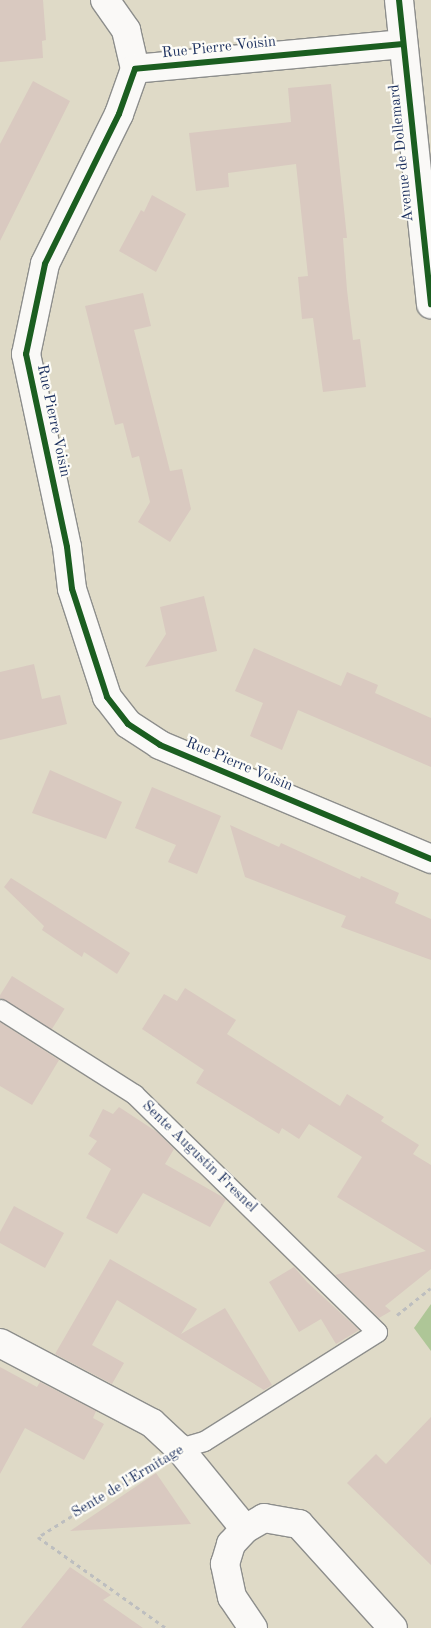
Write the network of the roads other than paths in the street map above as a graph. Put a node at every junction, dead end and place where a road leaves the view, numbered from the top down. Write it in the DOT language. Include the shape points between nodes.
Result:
graph roads {
  1 [pos="105,0"];
  2 [pos="399,0"];
  3 [pos="403,44"];
  4 [pos="135,69"];
  5 [pos="431,304"];
  6 [pos="431,859"];
  7 [pos="0,1009"];
  8 [pos="377,1332"];
  9 [pos="0,1343"];
  10 [pos="179,1448"];
  11 [pos="245,1529"];
  12 [pos="253,1628"];
  13 [pos="393,1628"];
  1 -- 4 [label="street" via="126,30"];
  2 -- 3 [label="street, Avenue de Dollemard"];
  3 -- 4 [label="street, Rue Pierre Voisin"];
  3 -- 5 [label="street, Avenue de Dollemard"];
  4 -- 6 [label="street, Rue Pierre Voisin" via="120,114 45,264 26,354 67,547 72,589 107,697 128,724 160,745"];
  7 -- 8 [label="lane, Sente Augustin Fresnel" via="134,1094"];
  8 -- 10 [label="lane, Sente de l'Ermitage" via="204,1441"];
  9 -- 10 [label="street" via="152,1423"];
  10 -- 11 [label="street"];
  11 -- 12 [label="street" via="231,1544 225,1564 232,1597"];
  11 -- 13 [label="street" via="264,1518 299,1524"];
}
